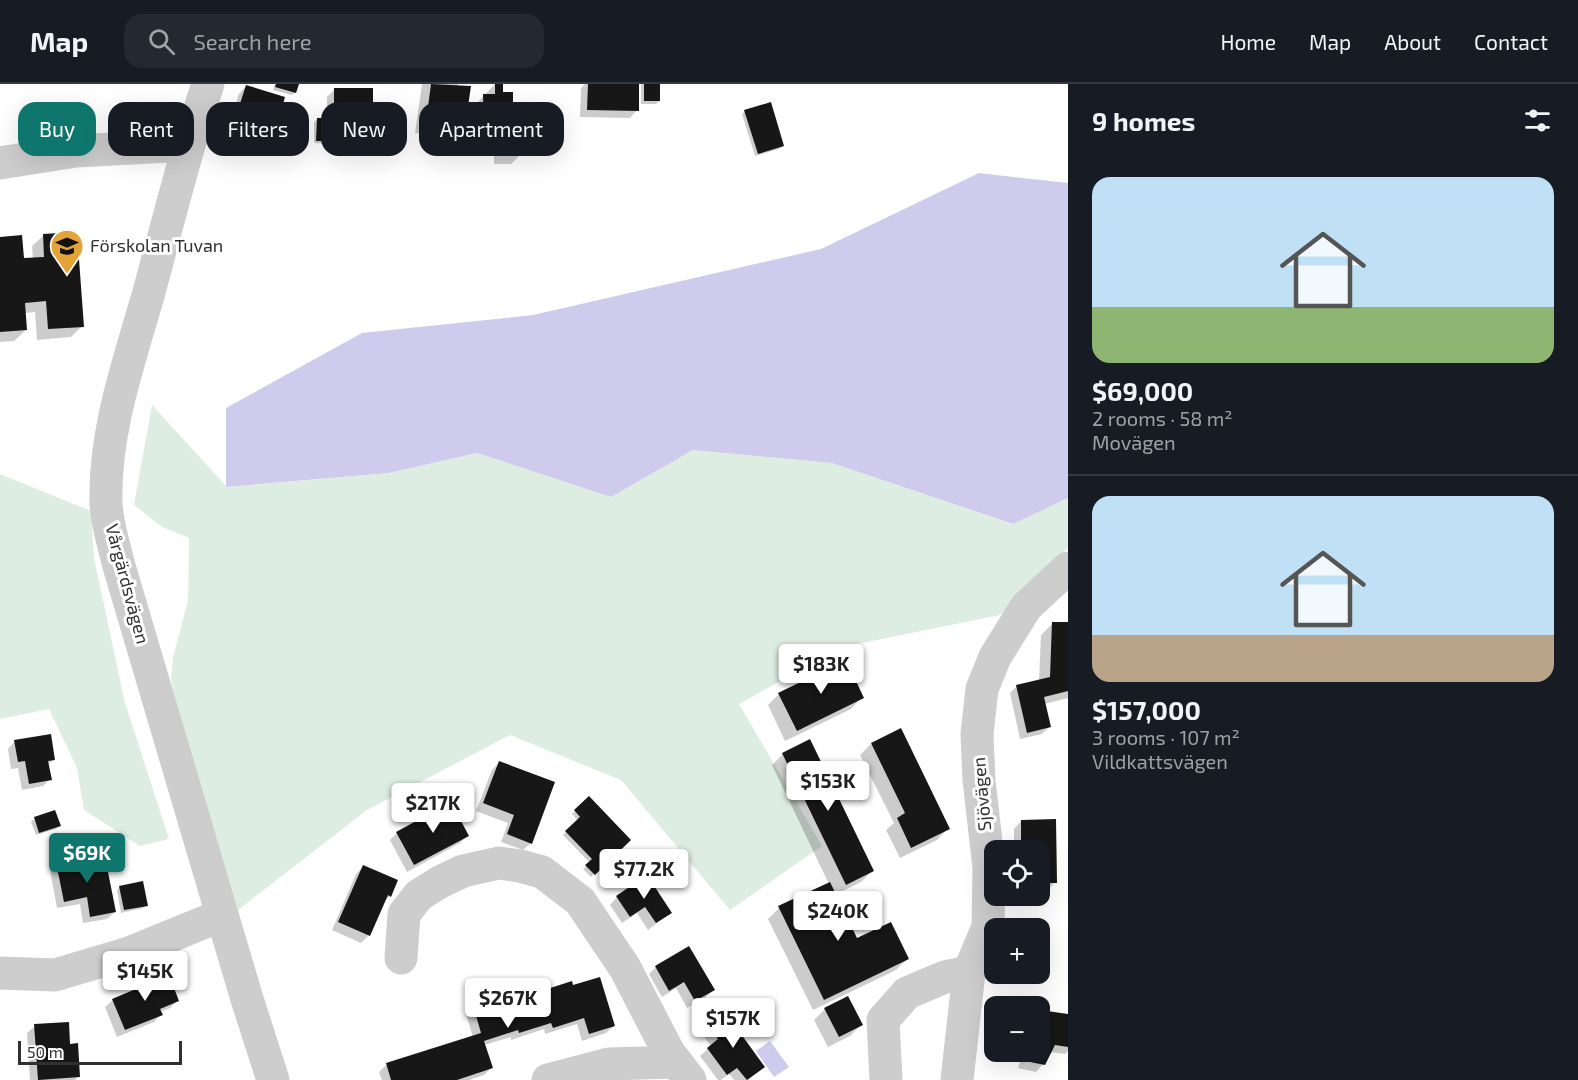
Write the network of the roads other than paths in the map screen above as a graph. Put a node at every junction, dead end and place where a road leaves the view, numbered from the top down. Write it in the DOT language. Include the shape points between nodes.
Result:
graph roads {
  1 [pos="208,84"];
  2 [pos="194,127"];
  3 [pos="108,149"];
  4 [pos="185,156"];
  5 [pos="0,163"];
  6 [pos="1068,568"];
  7 [pos="222,915"];
  8 [pos="401,958"];
  9 [pos="0,972"];
  10 [pos="969,972"];
  11 [pos="683,1071"];
  12 [pos="273,1080"];
  13 [pos="548,1080"];
  14 [pos="886,1080"];
  15 [pos="957,1080"];
  1 -- 2 [label="street, Vårgärdsvägen"];
  3 -- 5 [label="street"];
  4 -- 7 [label="street, Vårgärdsvägen" via="124,372 111,444 106,504 119,566"];
  6 -- 10 [label="street, Sjövägen" via="1026,607 995,657 982,689 977,734 989,868 988,927"];
  7 -- 9 [label="street" via="129,953 55,975"];
  7 -- 12 [label="street, Vårgärdsvägen"];
  8 -- 11 [label="street" via="404,914 419,895 440,882 499,863 542,872 580,901 625,968 669,1053"];
  10 -- 14 [label="street" via="907,993 883,1020"];
  10 -- 15 [label="street, Sjövägen"];
  11 -- 13 [label="street" via="609,1064"];
}
